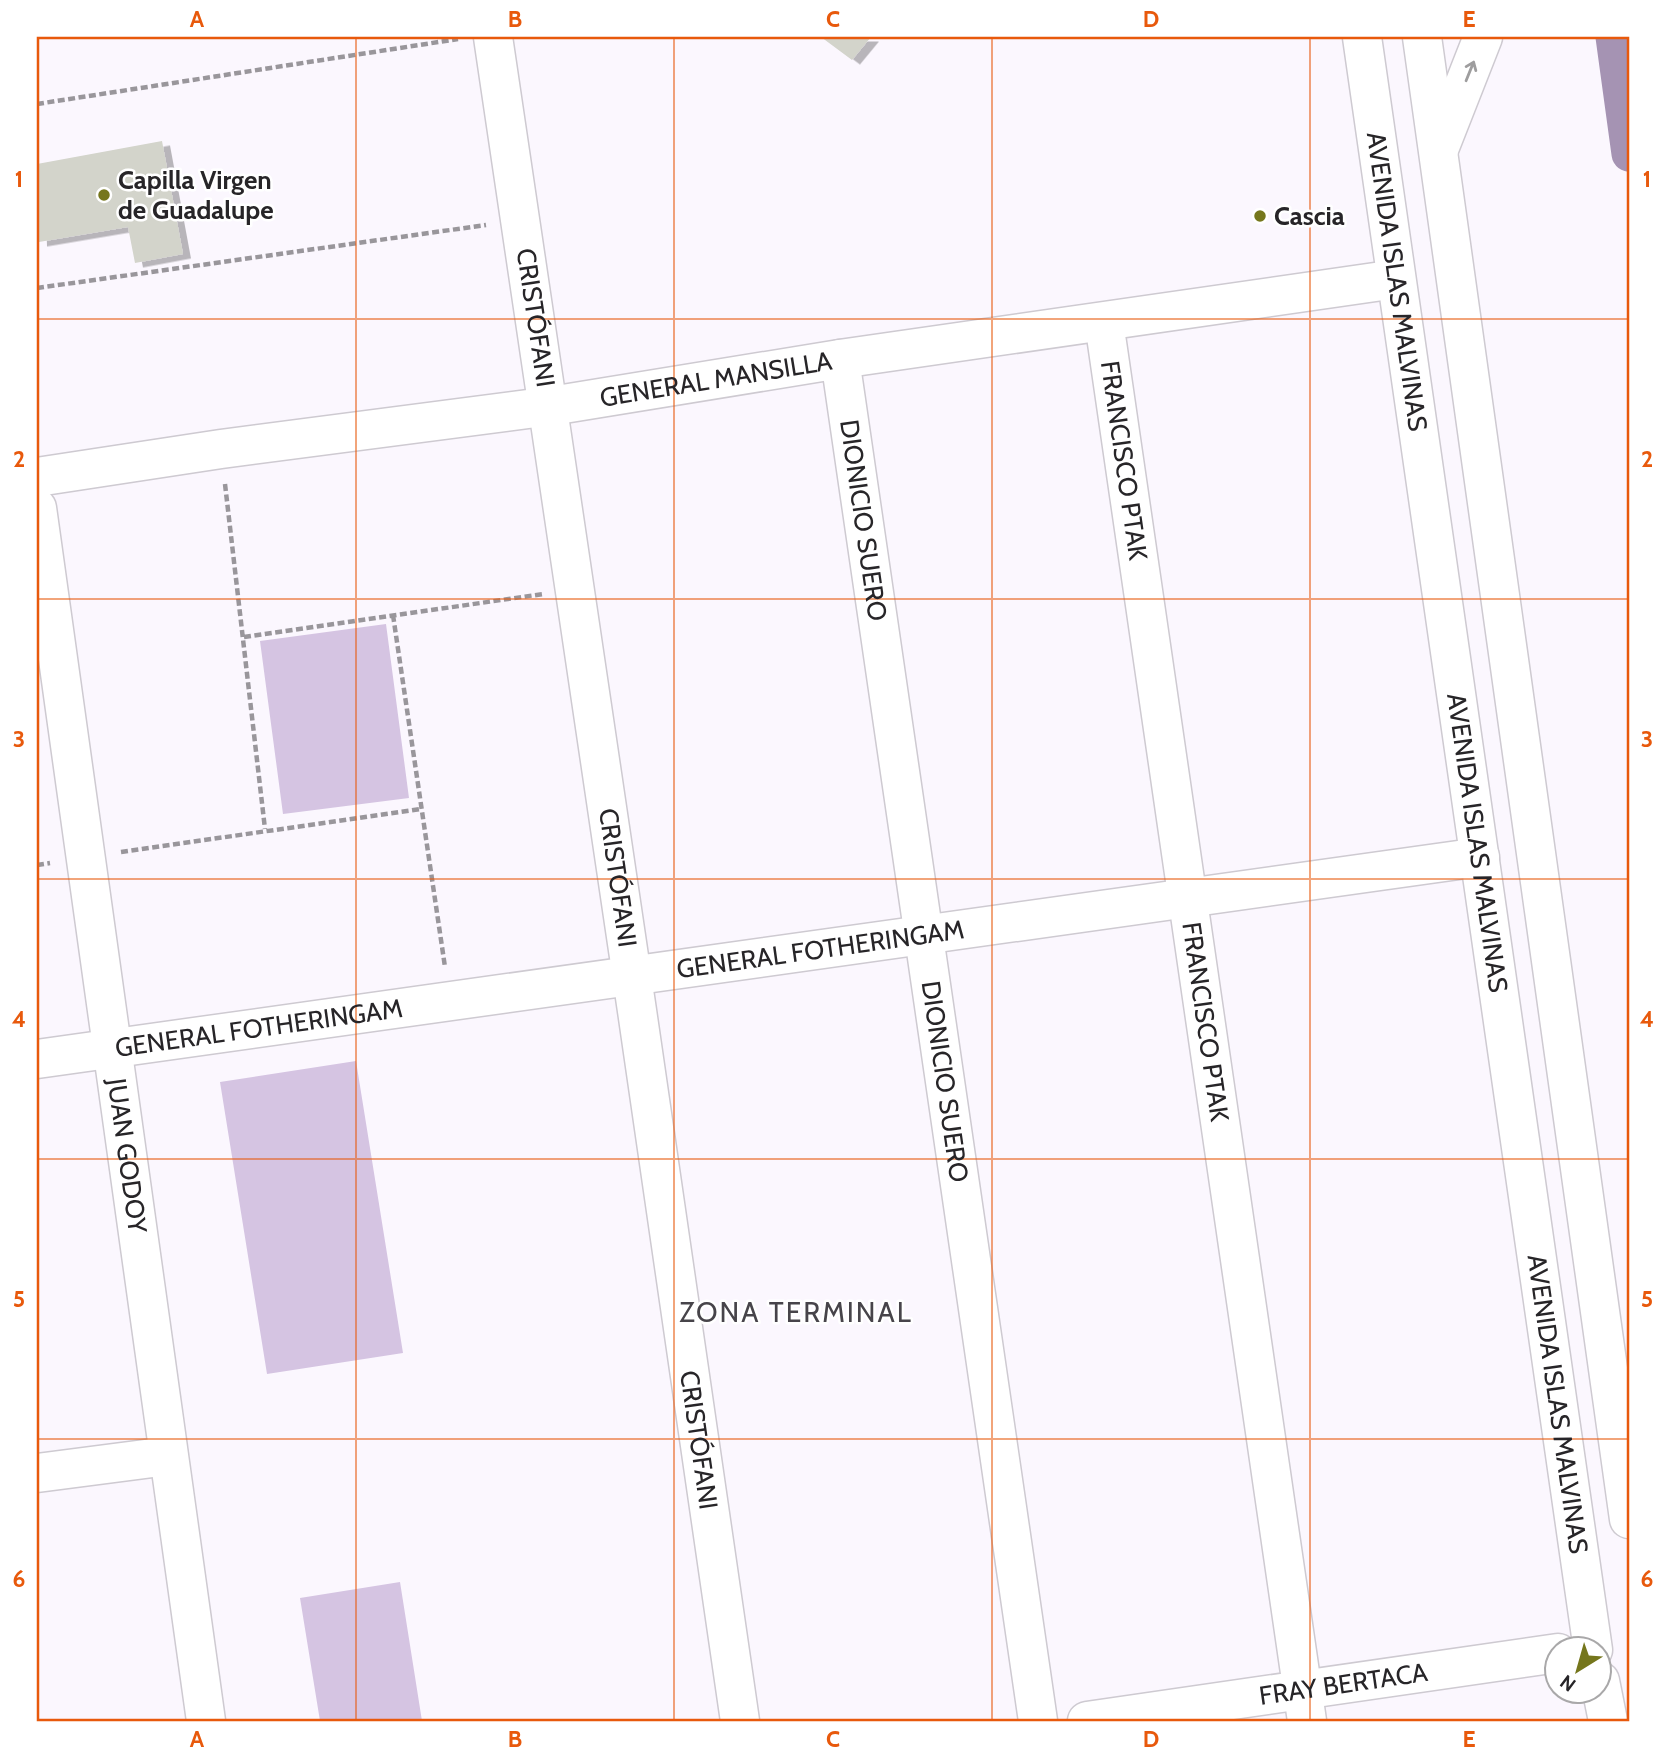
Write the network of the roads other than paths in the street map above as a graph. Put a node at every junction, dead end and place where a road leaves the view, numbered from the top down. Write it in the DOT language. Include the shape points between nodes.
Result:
graph roads {
  1 [pos="1362,37"];
  2 [pos="1422,37"];
  3 [pos="1483,37"];
  4 [pos="476,38"];
  5 [pos="1438,150"];
  6 [pos="1396,279"];
  7 [pos="1104,322"];
  8 [pos="840,359"];
  9 [pos="551,406"];
  10 [pos="37,477"];
  11 [pos="37,508"];
  12 [pos="1479,857"];
  13 [pos="1187,897"];
  14 [pos="923,934"];
  15 [pos="630,975"];
  16 [pos="113,1049"];
  17 [pos="37,1059"];
  18 [pos="168,1456"];
  19 [pos="37,1473"];
  20 [pos="1629,1519"];
  21 [pos="1583,1636"];
  22 [pos="1544,1663"];
  23 [pos="1305,1706"];
  24 [pos="206,1721"];
  25 [pos="740,1721"];
  26 [pos="1038,1721"];
  27 [pos="1087,1721"];
  1 -- 6 [label="street, AVENIDA ISLAS MALVINAS"];
  2 -- 5 [label="street, AVENIDA ISLAS MALVINAS"];
  5 -- 3 [label="street, one-way"];
  4 -- 9 [label="street, CRISTÓFANI" via="521,219"];
  5 -- 20 [label="street, AVENIDA ISLAS MALVINAS"];
  6 -- 7 [label="street, GENERAL MANSILLA"];
  6 -- 12 [label="street, AVENIDA ISLAS MALVINAS"];
  7 -- 8 [label="street, GENERAL MANSILLA"];
  7 -- 13 [label="street, FRANCISCO PTAK"];
  8 -- 9 [label="street, GENERAL MANSILLA"];
  8 -- 14 [label="street, DIONICIO SUERO"];
  9 -- 10 [label="street, GENERAL MANSILLA"];
  9 -- 15 [label="street, CRISTÓFANI"];
  11 -- 16 [label="street, JUAN GODOY"];
  12 -- 13 [label="street, GENERAL FOTHERINGAM"];
  12 -- 21 [label="street, AVENIDA ISLAS MALVINAS"];
  13 -- 14 [label="street, GENERAL FOTHERINGAM"];
  13 -- 23 [label="street, FRANCISCO PTAK"];
  14 -- 15 [label="street, GENERAL FOTHERINGAM"];
  14 -- 26 [label="street, DIONICIO SUERO"];
  15 -- 16 [label="street, GENERAL FOTHERINGAM"];
  15 -- 25 [label="street, CRISTÓFANI"];
  16 -- 17 [label="street, GENERAL FOTHERINGAM"];
  16 -- 18 [label="street, JUAN GODOY"];
  18 -- 19 [label="street"];
  18 -- 24 [label="street, JUAN GODOY"];
  22 -- 23 [label="street, FRAY BERTACA"];
  23 -- 27 [label="street, FRAY BERTACA"];
}
